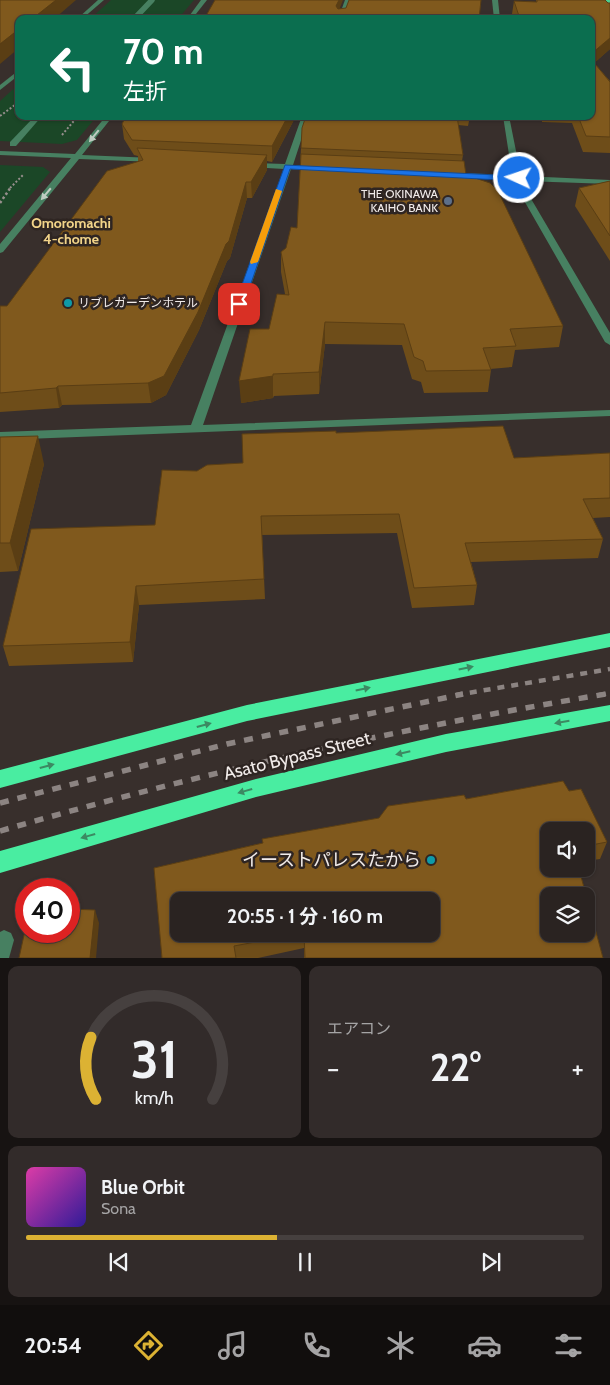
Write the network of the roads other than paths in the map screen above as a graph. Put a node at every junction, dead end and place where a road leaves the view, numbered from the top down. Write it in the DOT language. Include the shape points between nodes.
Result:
graph roads {
  1 [pos="101,0"];
  2 [pos="152,0"];
  3 [pos="204,0"];
  4 [pos="348,0"];
  5 [pos="495,0"];
  6 [pos="578,0"];
  7 [pos="610,1"];
  8 [pos="84,15"];
  9 [pos="138,15"];
  10 [pos="192,15"];
  11 [pos="342,15"];
  12 [pos="497,15"];
  13 [pos="15,75"];
  14 [pos="0,88"];
  15 [pos="35,120"];
  16 [pos="107,120"];
  17 [pos="305,120"];
  18 [pos="506,120"];
  19 [pos="13,144"];
  20 [pos="0,152"];
  21 [pos="77,157"];
  22 [pos="163,161"];
  23 [pos="240,164"];
  24 [pos="287,167"];
  25 [pos="327,169"];
  26 [pos="446,175"];
  27 [pos="519,178"];
  28 [pos="610,182"];
  29 [pos="0,250"];
  30 [pos="610,342"];
  31 [pos="610,414"];
  32 [pos="196,428"];
  33 [pos="0,436"];
  34 [pos="610,640"];
  35 [pos="610,713"];
  36 [pos="0,779"];
  37 [pos="0,862"];
  1 -- 8 [label="street"];
  2 -- 9 [label="street, bridge"];
  3 -- 10 [label="street"];
  4 -- 11 [label="street"];
  5 -- 12 [label="street"];
  6 -- 7 [label="main road"];
  13 -- 14 [label="street"];
  15 -- 19 [label="street"];
  16 -- 21 [label="street, one-way"];
  17 -- 24 [label="street"];
  18 -- 27 [label="street"];
  20 -- 21 [label="street"];
  21 -- 22 [label="street"];
  21 -- 29 [label="street, one-way"];
  23 -- 24 [label="street"];
  24 -- 25 [label="street"];
  24 -- 32 [label="street"];
  26 -- 27 [label="street"];
  27 -- 28 [label="street"];
  27 -- 30 [label="street" via="530,205"];
  31 -- 32 [label="street"];
  32 -- 33 [label="street"];
  36 -- 34 [label="highway, one-way" via="247,713"];
  35 -- 37 [label="highway, Asato Bypass Street, one-way" via="446,743 256,788"];
}
